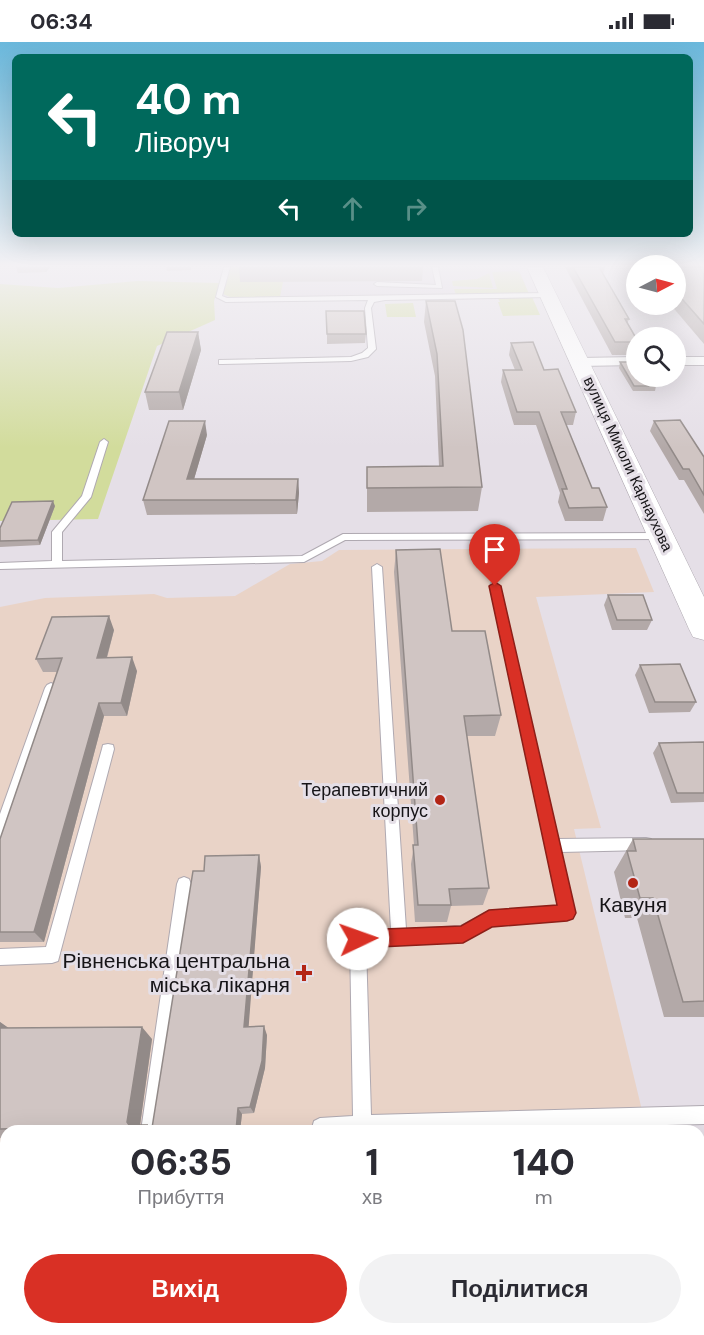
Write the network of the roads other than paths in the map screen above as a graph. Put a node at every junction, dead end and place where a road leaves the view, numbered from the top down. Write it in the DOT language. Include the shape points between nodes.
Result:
graph roads {
  1 [pos="370,327"];
  2 [pos="563,327"];
  3 [pos="626,361"];
  4 [pos="686,361"];
  5 [pos="704,361"];
  6 [pos="222,362"];
  7 [pos="580,362"];
  8 [pos="104,442"];
  9 [pos="661,536"];
  10 [pos="57,564"];
  11 [pos="0,566"];
  12 [pos="377,567"];
  13 [pos="495,586"];
  14 [pos="704,629"];
  15 [pos="51,688"];
  16 [pos="108,749"];
  17 [pos="0,834"];
  18 [pos="658,843"];
  19 [pos="554,846"];
  20 [pos="184,884"];
  21 [pos="399,937"];
  22 [pos="0,957"];
  23 [pos="704,1116"];
  24 [pos="363,1124"];
  25 [pos="151,1125"];
  26 [pos="349,1125"];
  1 -- 6 [label="lane" via="372,349 351,359"];
  2 -- 7 [label="main road, вулиця Миколи Карнаухова"];
  3 -- 7 [label="street"];
  4 -- 5 [label="street"];
  7 -- 9 [label="main road, вулиця Миколи Карнаухова"];
  8 -- 10 [label="lane" via="86,497 57,532"];
  9 -- 10 [label="lane" via="343,537 304,559"];
  9 -- 14 [label="main road, вулиця Миколи Карнаухова"];
  10 -- 11 [label="lane"];
  12 -- 21 [label="lane"];
  13 -- 19 [label="lane"];
  15 -- 17 [label="lane"];
  16 -- 22 [label="lane" via="52,955"];
  18 -- 19 [label="lane"];
  19 -- 21 [label="lane" via="567,913 489,918 463,934"];
  20 -- 25 [label="lane"];
  21 -- 24 [label="lane" via="358,939"];
  23 -- 24 [label="lane"];
  24 -- 26 [label="lane"];
}
